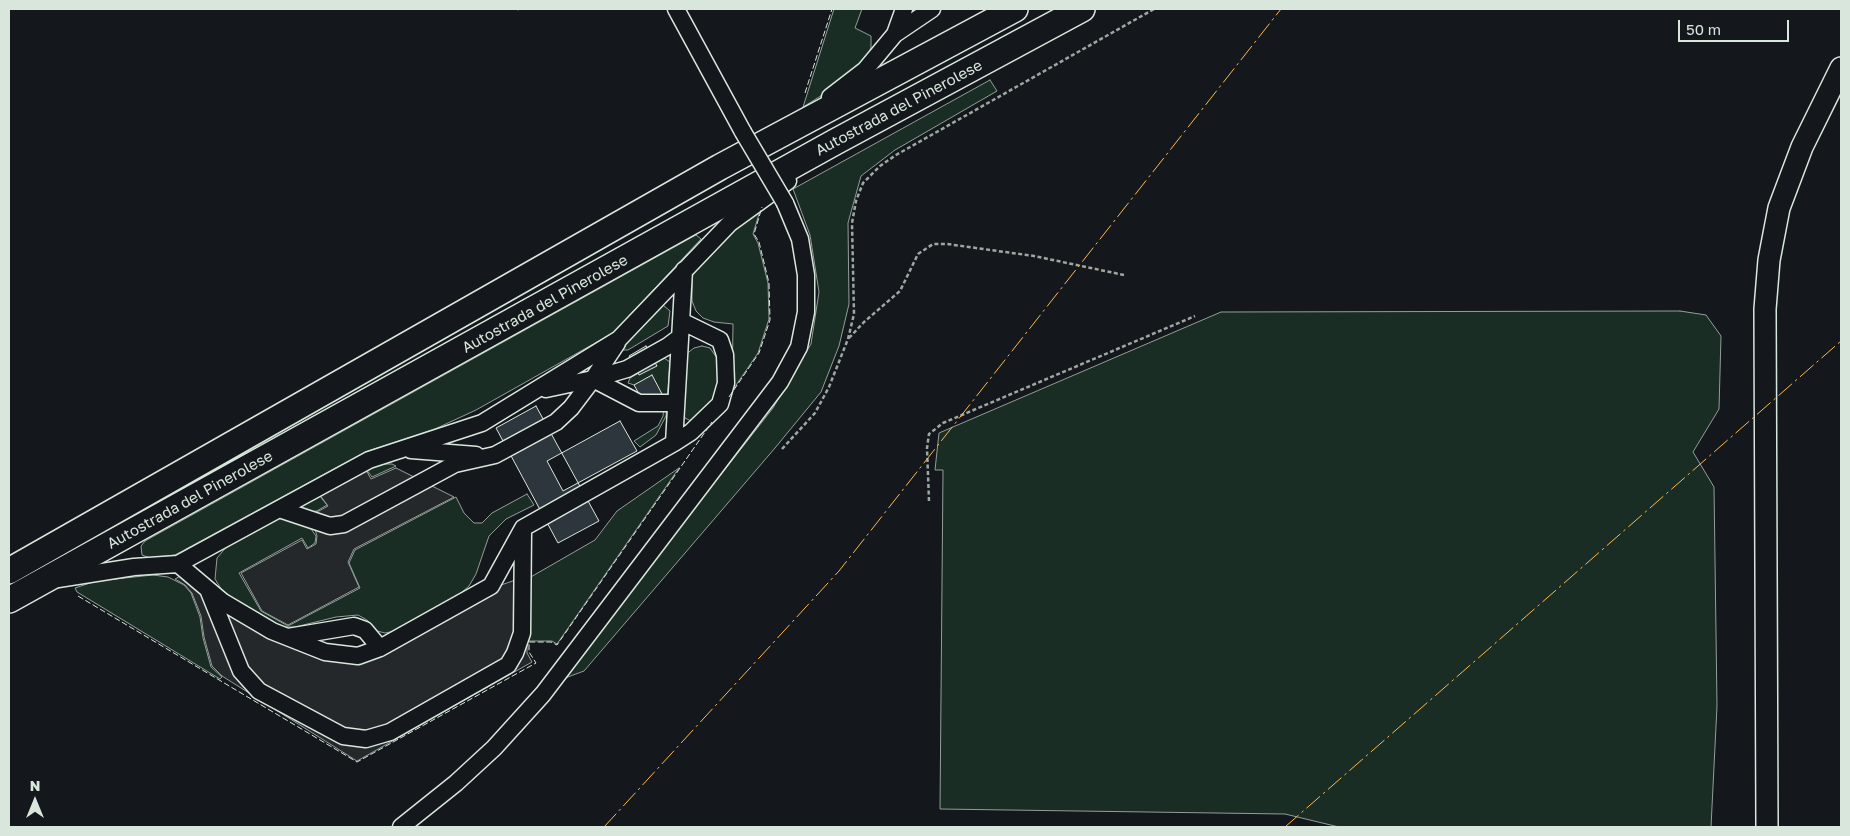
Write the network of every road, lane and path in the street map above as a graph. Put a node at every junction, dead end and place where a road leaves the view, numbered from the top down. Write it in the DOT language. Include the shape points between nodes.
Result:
graph roads {
  1 [pos="676,9"];
  2 [pos="904,9"];
  3 [pos="932,9"];
  4 [pos="1015,9"];
  5 [pos="1082,9"];
  6 [pos="1154,9"];
  7 [pos="1048,28"];
  8 [pos="895,34"];
  9 [pos="1841,68"];
  10 [pos="720,167"];
  11 [pos="684,270"];
  12 [pos="1124,275"];
  13 [pos="1195,316"];
  14 [pos="680,329"];
  15 [pos="848,339"];
  16 [pos="619,340"];
  17 [pos="593,379"];
  18 [pos="534,391"];
  19 [pos="676,403"];
  20 [pos="674,443"];
  21 [pos="782,449"];
  22 [pos="399,450"];
  23 [pos="495,455"];
  24 [pos="930,501"];
  25 [pos="279,509"];
  26 [pos="523,528"];
  27 [pos="178,564"];
  28 [pos="9,571"];
  29 [pos="44,581"];
  30 [pos="209,590"];
  31 [pos="9,600"];
  32 [pos="288,637"];
  33 [pos="380,648"];
  34 [pos="401,827"];
  35 [pos="1767,827"];
  1 -- 34 [label="street, bridge" via="785,204 800,240 806,276 806,312 798,347 780,382 542,694 494,748"];
  2 -- 8 [label="street"];
  3 -- 8 [label="street"];
  4 -- 10 [label="highway, Autostrada del Pinerolese"];
  5 -- 7 [label="highway, Autostrada del Pinerolese"];
  6 -- 15 [label="path" via="896,155 863,183 852,223 854,314"];
  7 -- 11 [label="street" via="918,109 785,183 730,223"];
  7 -- 29 [label="highway, Autostrada del Pinerolese"];
  8 -- 10 [label="street" via="865,70 837,93"];
  9 -- 35 [label="main road" via="1792,173 1779,208 1769,260 1765,310"];
  10 -- 28 [label="highway, Autostrada del Pinerolese"];
  11 -- 14 [label="street"];
  11 -- 16 [label="street"];
  12 -- 15 [label="path" via="1034,256 933,244 918,254 900,291"];
  13 -- 24 [label="path" via="943,423 929,434"];
  14 -- 17 [label="street" via="668,346 627,369"];
  14 -- 19 [label="street"];
  14 -- 20 [label="street" via="720,340 726,355 726,383 720,404 691,432"];
  15 -- 21 [label="path" via="830,387 815,413"];
  16 -- 17 [label="street"];
  16 -- 18 [label="street"];
  17 -- 18 [label="street"];
  17 -- 19 [label="street" via="639,403"];
  17 -- 23 [label="street" via="556,422"];
  18 -- 22 [label="street" via="482,423"];
  19 -- 20 [label="street"];
  20 -- 26 [label="street"];
  22 -- 23 [label="street"];
  22 -- 25 [label="street" via="369,460"];
  23 -- 25 [label="street" via="455,464 344,524 330,526"];
  25 -- 27 [label="street"];
  26 -- 30 [label="street" via="522,632 508,665 390,732 366,739 343,736 259,691 241,671"];
  26 -- 33 [label="street" via="491,586"];
  27 -- 29 [label="street" via="134,567"];
  27 -- 30 [label="street"];
  29 -- 31 [label="highway, Autostrada del Pinerolese"];
  30 -- 32 [label="street" via="231,607"];
  32 -- 33 [label="street" via="325,652 358,656"];
  32 -- 33 [label="street" via="354,626 365,630"];
}
